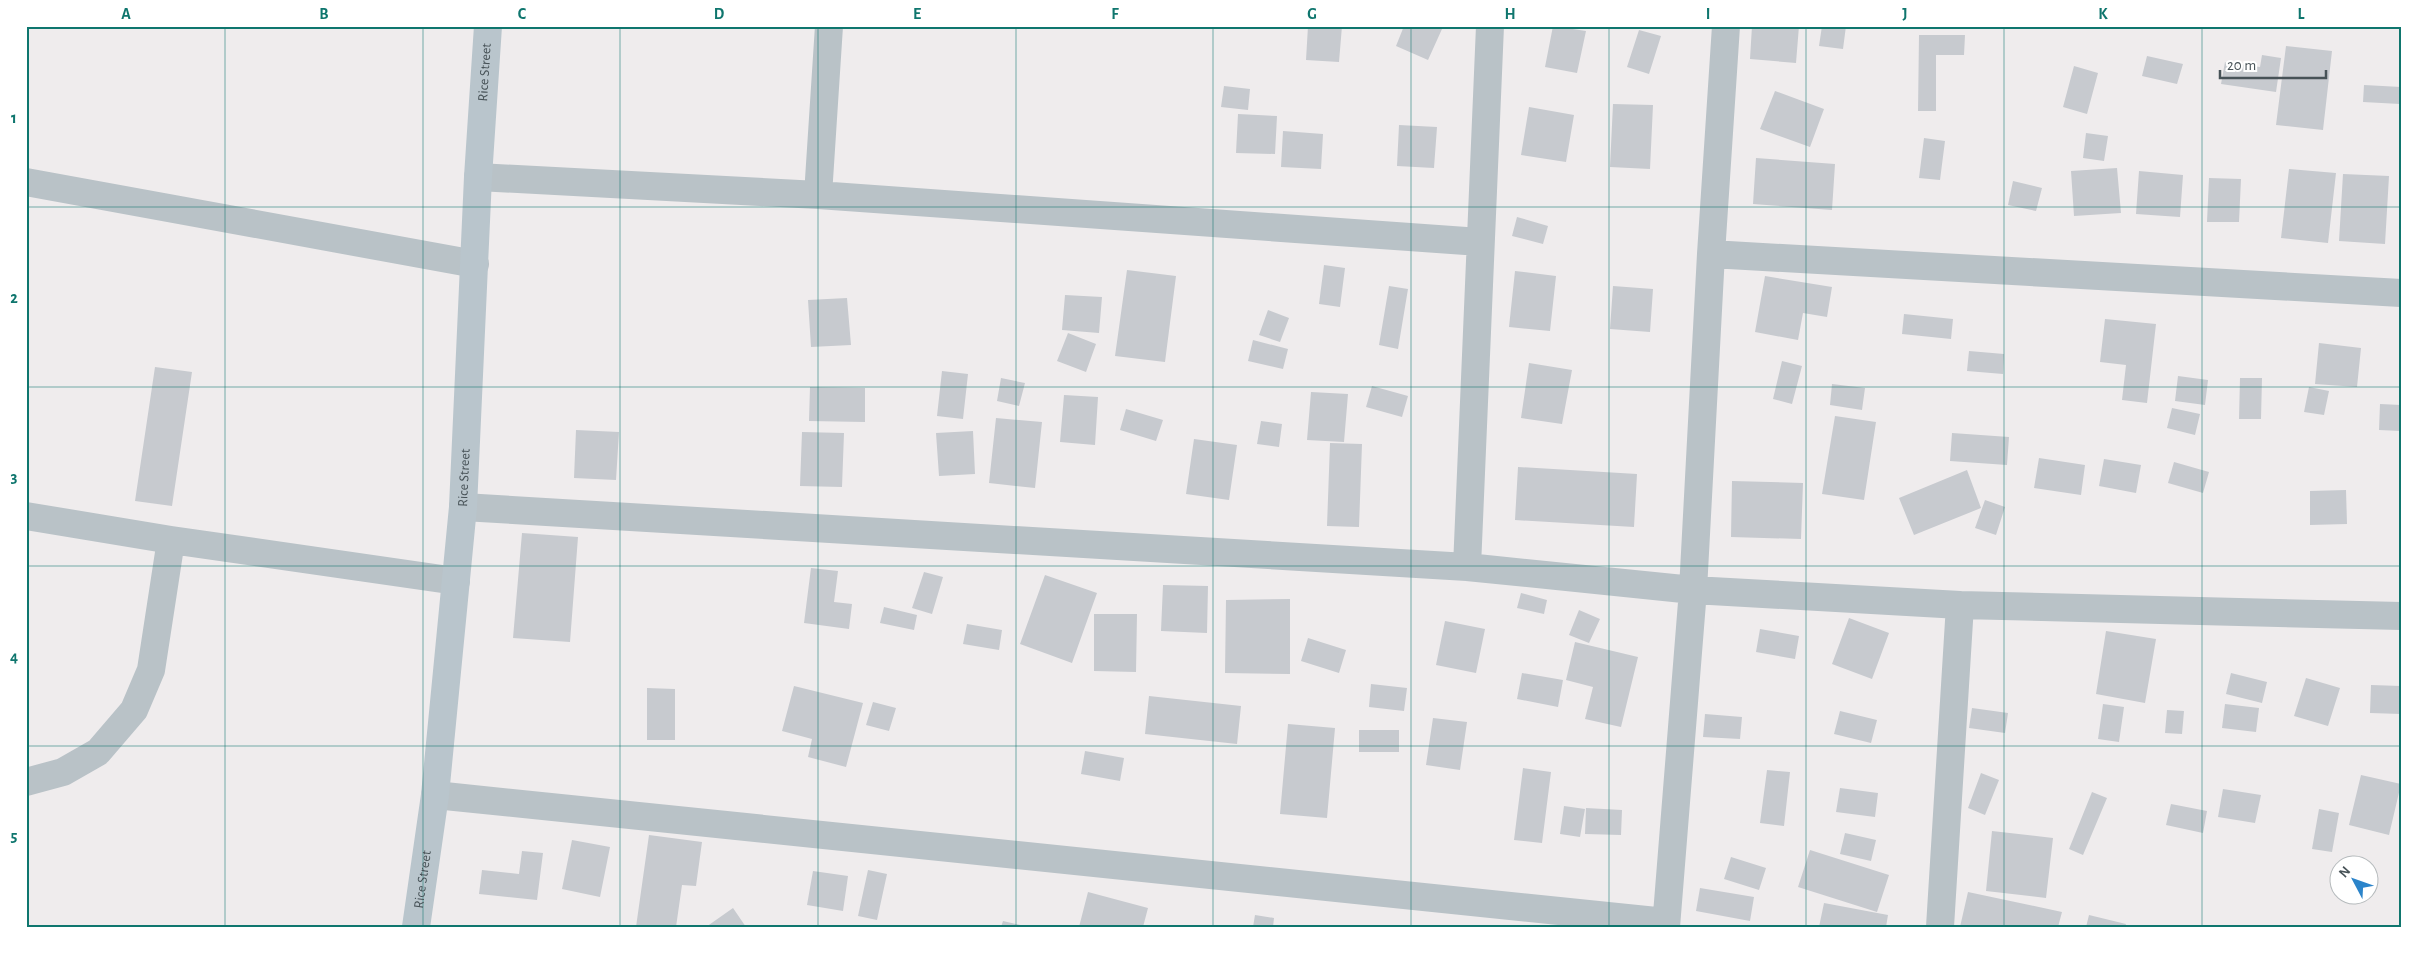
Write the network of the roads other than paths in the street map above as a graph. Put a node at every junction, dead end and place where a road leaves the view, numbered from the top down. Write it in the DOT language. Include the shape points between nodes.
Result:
graph roads {
  1 [pos="488,26"];
  2 [pos="829,26"];
  3 [pos="1490,26"];
  4 [pos="1726,26"];
  5 [pos="478,177"];
  6 [pos="26,182"];
  7 [pos="818,195"];
  8 [pos="1480,242"];
  9 [pos="1711,254"];
  10 [pos="475,264"];
  11 [pos="2401,294"];
  12 [pos="463,507"];
  13 [pos="26,516"];
  14 [pos="171,540"];
  15 [pos="1467,566"];
  16 [pos="456,581"];
  17 [pos="1693,590"];
  18 [pos="1960,606"];
  19 [pos="2401,616"];
  20 [pos="26,782"];
  21 [pos="435,795"];
  22 [pos="1666,924"];
  23 [pos="416,927"];
  24 [pos="1940,927"];
  1 -- 5 [label="street, Rice Street"];
  2 -- 7 [label="street"];
  3 -- 8 [label="street"];
  4 -- 9 [label="street"];
  5 -- 7 [label="street"];
  5 -- 10 [label="street, Rice Street"];
  6 -- 10 [label="street"];
  7 -- 8 [label="street"];
  8 -- 15 [label="street"];
  9 -- 11 [label="street"];
  9 -- 17 [label="street"];
  10 -- 12 [label="street, Rice Street"];
  12 -- 15 [label="street"];
  12 -- 16 [label="street, Rice Street"];
  13 -- 14 [label="street"];
  14 -- 16 [label="street"];
  14 -- 20 [label="street" via="152,670 134,710 98,752 62,772"];
  15 -- 17 [label="street"];
  16 -- 21 [label="street, Rice Street"];
  17 -- 18 [label="street"];
  17 -- 22 [label="street"];
  18 -- 19 [label="street"];
  18 -- 24 [label="street"];
  21 -- 22 [label="street"];
  21 -- 23 [label="street, Rice Street"];
}
